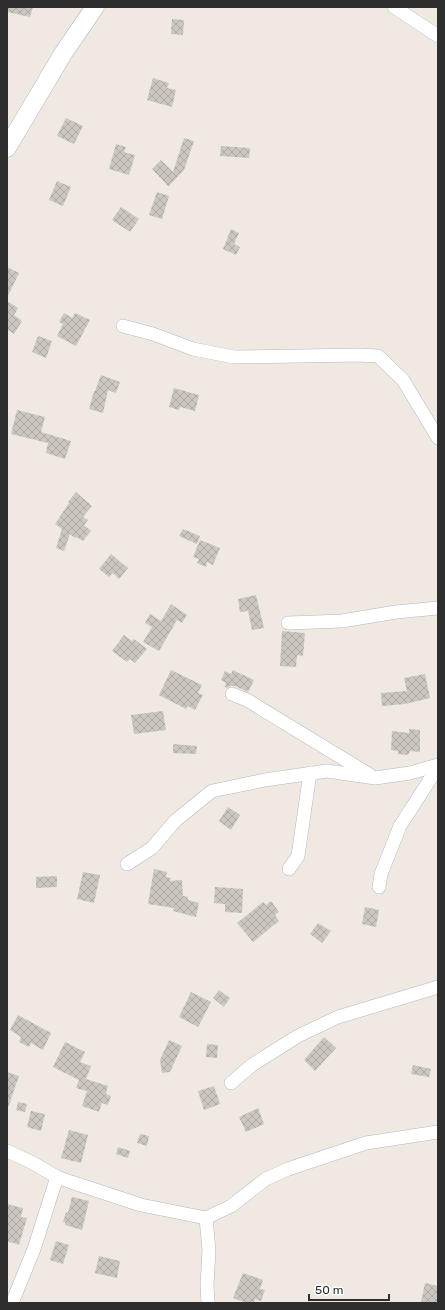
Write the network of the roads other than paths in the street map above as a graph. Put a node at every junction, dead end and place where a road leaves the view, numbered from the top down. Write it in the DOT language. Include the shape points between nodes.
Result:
graph roads {
  1 [pos="95,7"];
  2 [pos="394,7"];
  3 [pos="438,36"];
  4 [pos="7,148"];
  5 [pos="123,326"];
  6 [pos="438,438"];
  7 [pos="438,608"];
  8 [pos="288,623"];
  9 [pos="232,694"];
  10 [pos="438,766"];
  11 [pos="310,774"];
  12 [pos="375,778"];
  13 [pos="126,864"];
  14 [pos="289,869"];
  15 [pos="379,887"];
  16 [pos="438,988"];
  17 [pos="231,1083"];
  18 [pos="438,1132"];
  19 [pos="7,1151"];
  20 [pos="57,1177"];
  21 [pos="206,1218"];
  22 [pos="12,1303"];
  23 [pos="208,1303"];
  1 -- 4 [label="street" via="64,52"];
  2 -- 3 [label="street"];
  5 -- 6 [label="street" via="193,349 234,356 378,356 403,380"];
  7 -- 8 [label="street" via="342,621"];
  9 -- 12 [label="street" via="247,700"];
  10 -- 12 [label="street"];
  10 -- 15 [label="street" via="400,826 381,874"];
  11 -- 12 [label="street" via="327,771"];
  11 -- 13 [label="street" via="212,791 175,821 152,848"];
  11 -- 14 [label="street" via="298,856"];
  16 -- 17 [label="street" via="338,1017 298,1036"];
  18 -- 21 [label="street" via="366,1143 288,1169 266,1179 231,1206"];
  19 -- 20 [label="street"];
  20 -- 21 [label="street" via="141,1205"];
  20 -- 22 [label="street" via="34,1249"];
  21 -- 23 [label="street" via="209,1250"];
}
